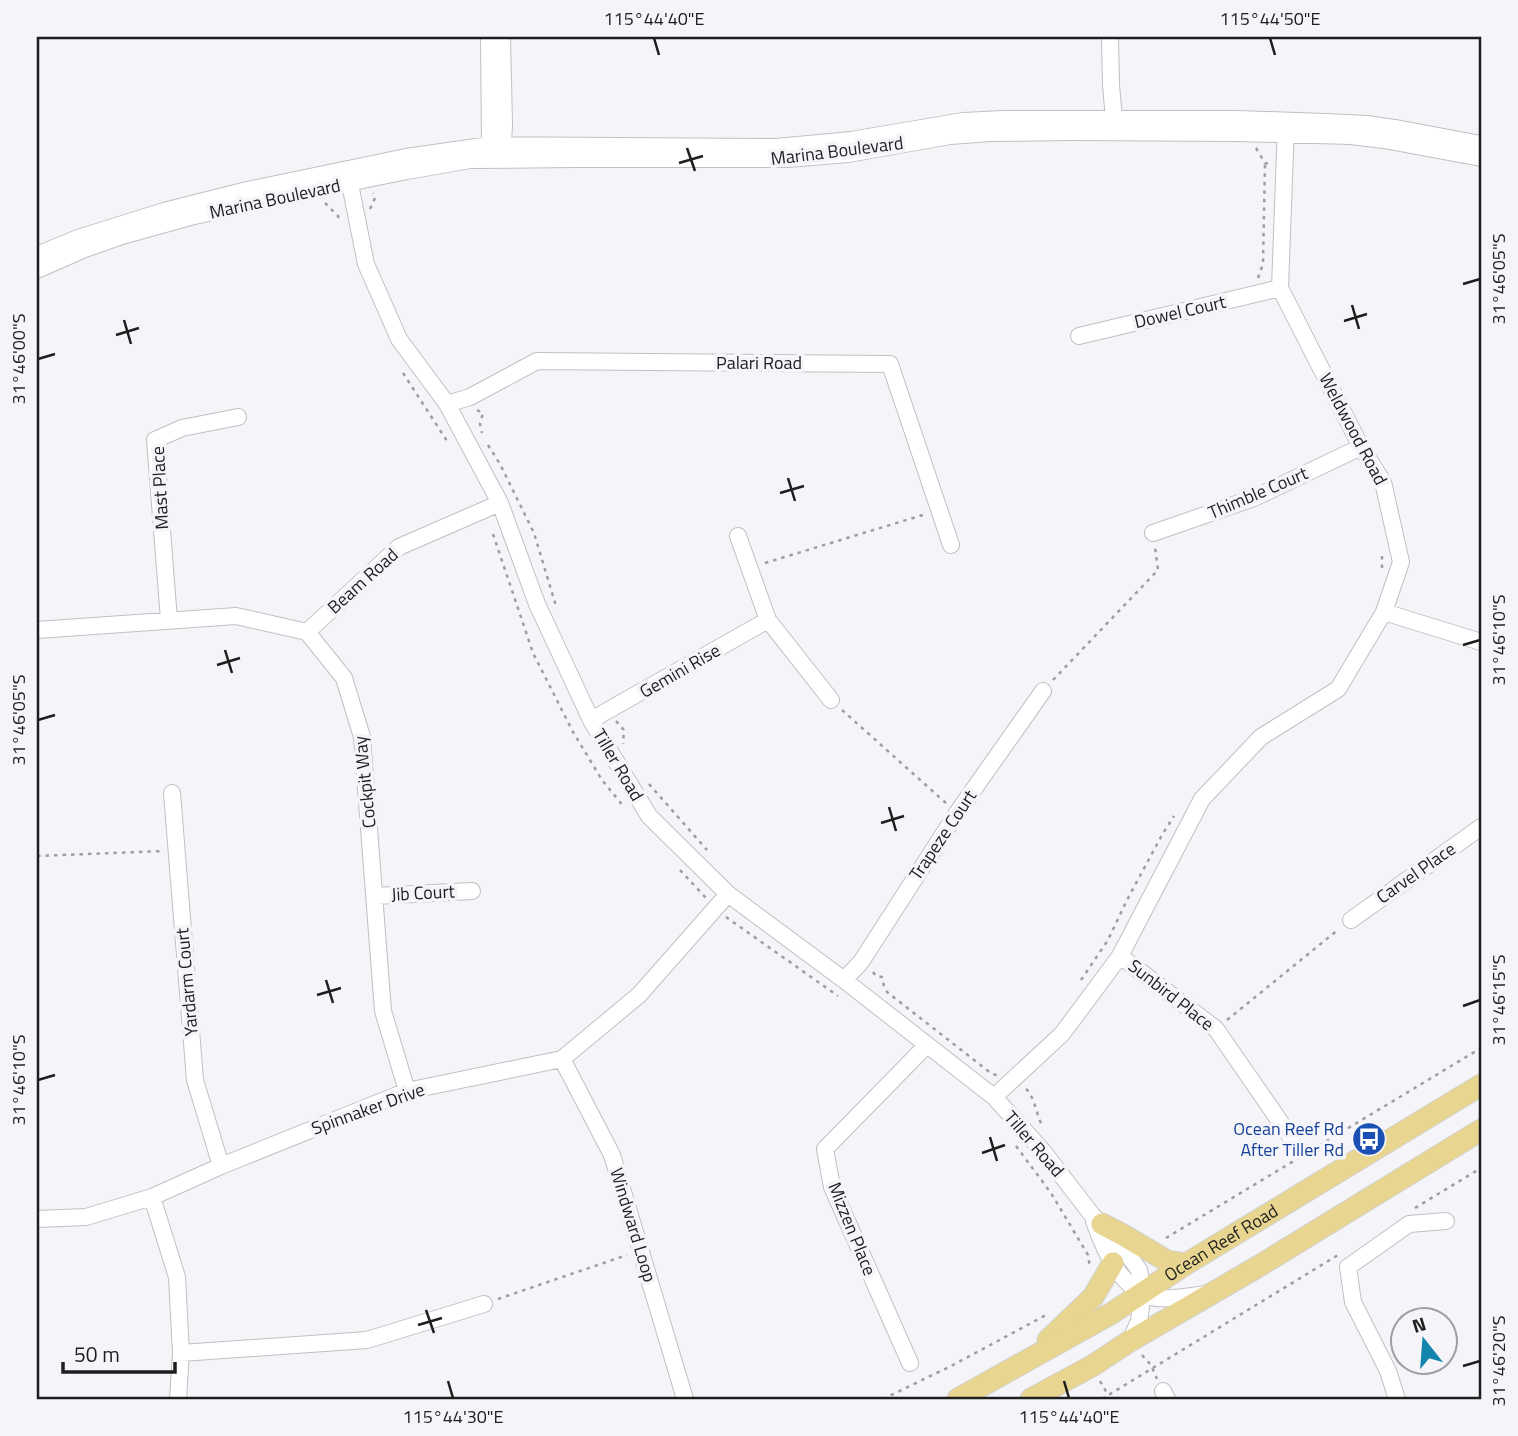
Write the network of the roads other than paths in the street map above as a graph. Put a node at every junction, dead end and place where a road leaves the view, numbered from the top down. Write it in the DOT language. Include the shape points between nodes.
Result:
graph roads {
  1 [pos="489,37"];
  2 [pos="502,37"];
  3 [pos="1110,37"];
  4 [pos="1115,126"];
  5 [pos="1286,128"];
  6 [pos="1481,144"];
  7 [pos="496,152"];
  8 [pos="1481,158"];
  9 [pos="349,176"];
  10 [pos="37,255"];
  11 [pos="37,270"];
  12 [pos="1280,288"];
  13 [pos="1079,336"];
  14 [pos="447,404"];
  15 [pos="238,417"];
  16 [pos="1361,447"];
  17 [pos="493,507"];
  18 [pos="1153,533"];
  19 [pos="738,536"];
  20 [pos="951,545"];
  21 [pos="1384,612"];
  22 [pos="169,620"];
  23 [pos="768,620"];
  24 [pos="37,630"];
  25 [pos="307,632"];
  26 [pos="1481,642"];
  27 [pos="1043,691"];
  28 [pos="831,700"];
  29 [pos="591,720"];
  30 [pos="172,793"];
  31 [pos="1481,827"];
  32 [pos="472,891"];
  33 [pos="728,894"];
  34 [pos="375,896"];
  35 [pos="1351,920"];
  36 [pos="1120,956"];
  37 [pos="844,980"];
  38 [pos="927,1045"];
  39 [pos="562,1059"];
  40 [pos="1481,1084"];
  41 [pos="407,1091"];
  42 [pos="994,1097"];
  43 [pos="1481,1130"];
  44 [pos="1292,1139"];
  45 [pos="221,1166"];
  46 [pos="152,1197"];
  47 [pos="37,1219"];
  48 [pos="1097,1220"];
  49 [pos="1446,1221"];
  50 [pos="1113,1263"];
  51 [pos="1186,1264"];
  52 [pos="1143,1292"];
  53 [pos="1214,1293"];
  54 [pos="484,1304"];
  55 [pos="1130,1341"];
  56 [pos="181,1353"];
  57 [pos="910,1363"];
  58 [pos="1024,1363"];
  59 [pos="178,1399"];
  60 [pos="685,1399"];
  61 [pos="958,1399"];
  62 [pos="1031,1399"];
  63 [pos="1397,1399"];
  1 -- 7 [label="street"];
  2 -- 7 [label="street"];
  3 -- 4 [label="street"];
  4 -- 5 [label="street, Marina Boulevard"];
  4 -- 7 [label="street, Marina Boulevard" via="950,136 788,159"];
  5 -- 6 [label="street, Marina Boulevard" via="1367,124"];
  5 -- 8 [label="street, Marina Boulevard" via="1384,139"];
  5 -- 12 [label="street, Weldwood Road"];
  7 -- 9 [label="street, Marina Boulevard" via="406,157"];
  9 -- 10 [label="street, Marina Boulevard" via="243,191 164,211"];
  9 -- 11 [label="street, Marina Boulevard" via="122,236"];
  9 -- 14 [label="street, Tiller Road" via="366,264 399,339"];
  12 -- 13 [label="street, Dowel Court"];
  12 -- 16 [label="street, Weldwood Road"];
  14 -- 17 [label="street, Tiller Road"];
  14 -- 20 [label="street, Palari Road" via="470,397 537,361 890,363"];
  15 -- 22 [label="street, Mast Place" via="182,428 155,440"];
  16 -- 18 [label="street, Thimble Court" via="1254,498"];
  16 -- 21 [label="street, Weldwood Road" via="1383,482 1401,562"];
  17 -- 25 [label="street, Beam Road" via="400,547"];
  17 -- 29 [label="street, Tiller Road"];
  19 -- 23 [label="street"];
  21 -- 26 [label="street"];
  21 -- 36 [label="street, Weldwood Road" via="1338,689 1261,737 1202,799"];
  22 -- 24 [label="street"];
  22 -- 25 [label="street" via="236,616"];
  23 -- 28 [label="street"];
  23 -- 29 [label="street, Gemini Rise"];
  25 -- 34 [label="street, Cockpit Way" via="344,678 362,737"];
  27 -- 37 [label="street, Trapeze Court" via="861,962"];
  29 -- 33 [label="street, Tiller Road" via="649,816"];
  30 -- 45 [label="street, Yardarm Court" via="195,1080"];
  31 -- 35 [label="street, Carvel Place"];
  32 -- 34 [label="street, Jib Court"];
  33 -- 37 [label="street, Tiller Road"];
  33 -- 39 [label="street, Spinnaker Drive" via="639,995"];
  34 -- 41 [label="street, Cockpit Way" via="383,1011"];
  36 -- 42 [label="street, Weldwood Road" via="1062,1034"];
  36 -- 44 [label="street, Sunbird Place" via="1216,1029"];
  37 -- 38 [label="street, Tiller Road"];
  38 -- 42 [label="street, Tiller Road"];
  38 -- 57 [label="street, Mizzen Place" via="825,1149 832,1187"];
  39 -- 41 [label="street, Spinnaker Drive"];
  39 -- 60 [label="street, Windward Loop" via="612,1155"];
  40 -- 51 [label="main road, Ocean Reef Road"];
  41 -- 45 [label="street, Spinnaker Drive"];
  42 -- 48 [label="street, Tiller Road"];
  43 -- 53 [label="main road, Ocean Reef Road"];
  45 -- 46 [label="street, Spinnaker Drive"];
  46 -- 47 [label="street, Spinnaker Drive" via="86,1217"];
  46 -- 56 [label="street" via="177,1277"];
  48 -- 50 [label="street, Tiller Road" via="1102,1244"];
  48 -- 51 [label="main road" via="1124,1235 1159,1244 1167,1261"];
  48 -- 52 [label="street, Tiller Road" via="1139,1270"];
  49 -- 63 [label="street" via="1409,1224 1348,1267 1353,1302"];
  50 -- 52 [label="street, Tiller Road" via="1125,1281"];
  50 -- 58 [label="main road" via="1093,1297"];
  51 -- 52 [label="main road, Ocean Reef Road"];
  52 -- 53 [label="street" via="1152,1297"];
  52 -- 55 [label="street" via="1139,1321"];
  52 -- 58 [label="main road, Ocean Reef Road"];
  53 -- 55 [label="main road, Ocean Reef Road"];
  54 -- 56 [label="street" via="368,1340"];
  55 -- 62 [label="main road, Ocean Reef Road"];
  56 -- 59 [label="street"];
  58 -- 61 [label="main road, Ocean Reef Road"];
}
